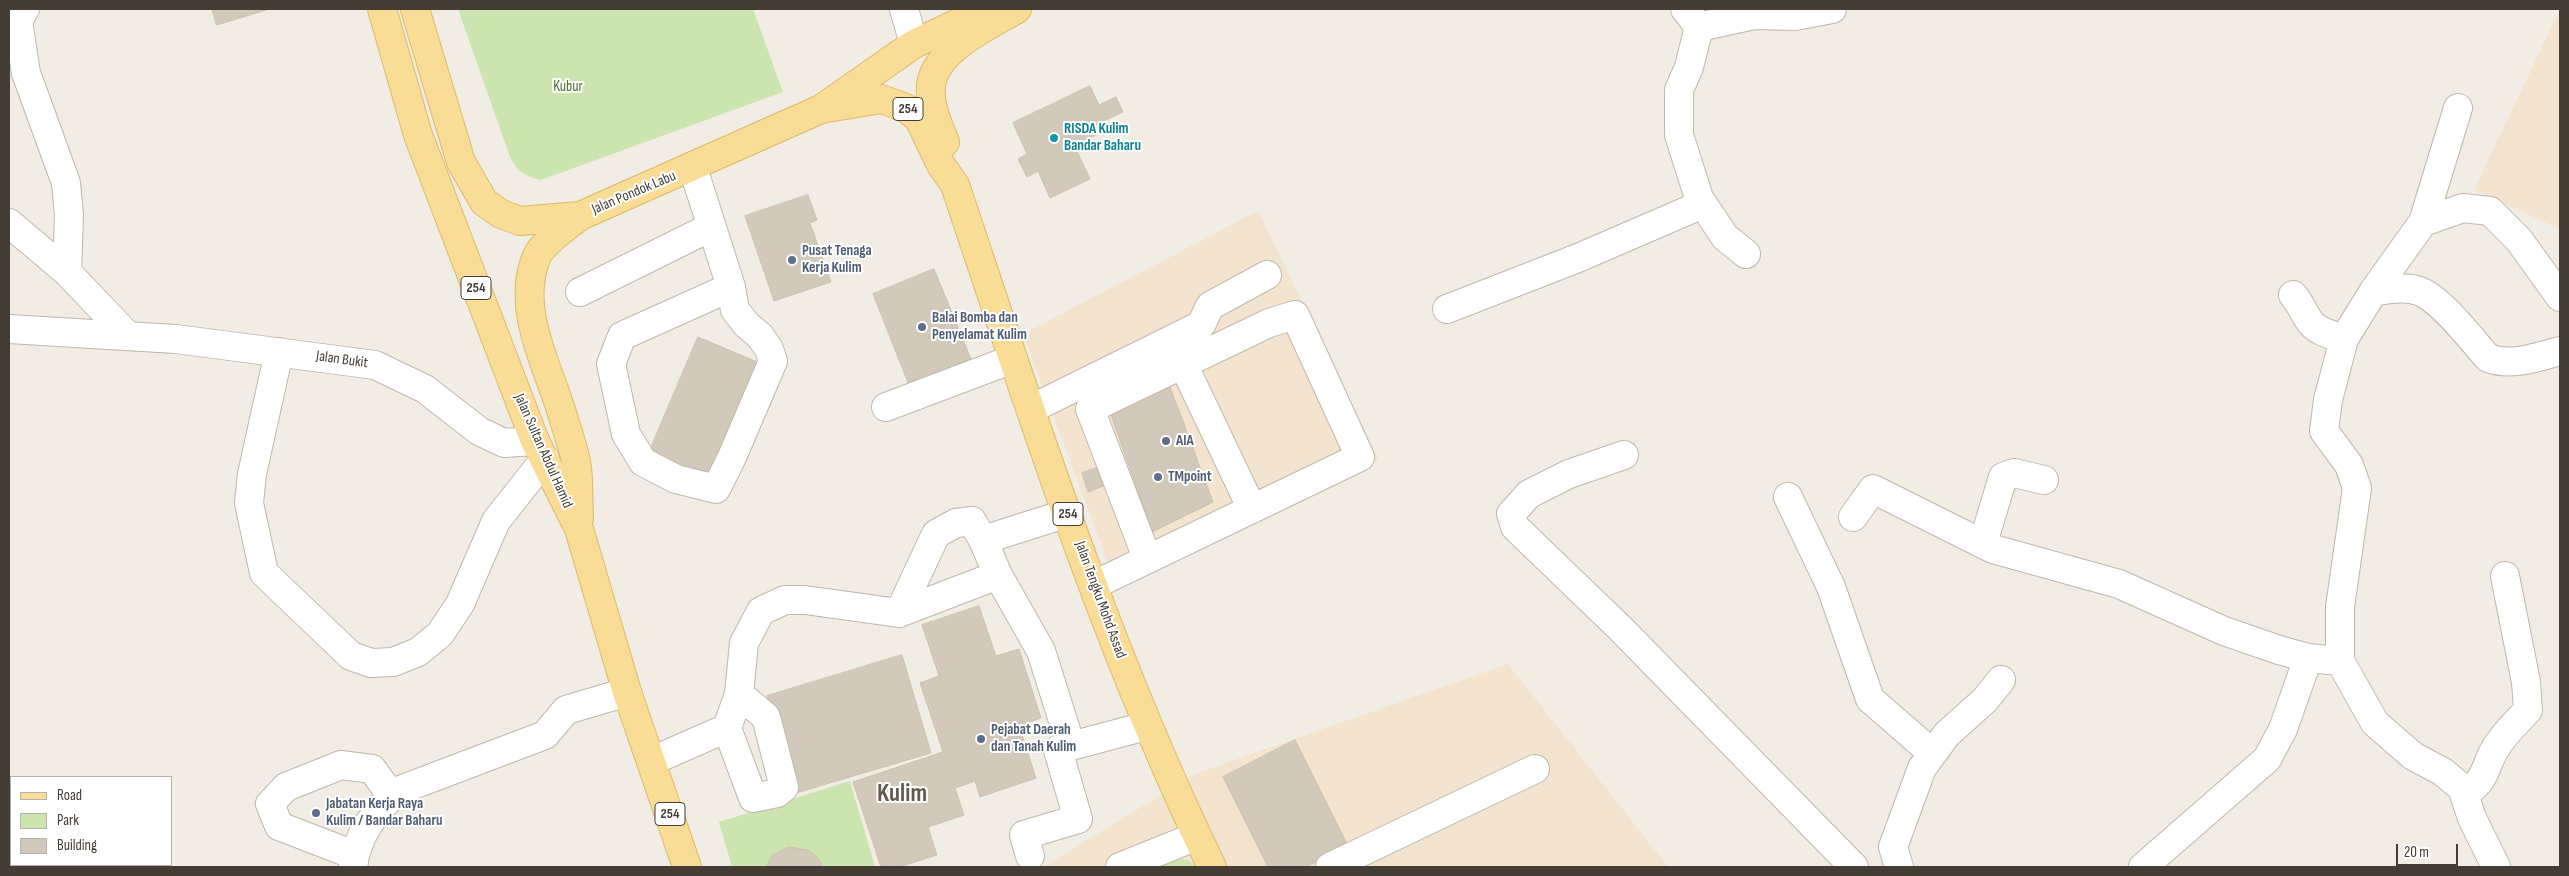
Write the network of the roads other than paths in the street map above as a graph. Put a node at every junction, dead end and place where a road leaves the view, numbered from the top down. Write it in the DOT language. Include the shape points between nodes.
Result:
graph roads {
  1 [pos="26,9"];
  2 [pos="382,9"];
  3 [pos="415,9"];
  4 [pos="904,9"];
  5 [pos="987,9"];
  6 [pos="1017,9"];
  7 [pos="1832,9"];
  8 [pos="1692,18"];
  9 [pos="914,44"];
  10 [pos="2458,108"];
  11 [pos="821,109"];
  12 [pos="693,168"];
  13 [pos="954,185"];
  14 [pos="1703,204"];
  15 [pos="580,216"];
  16 [pos="2423,222"];
  17 [pos="9,223"];
  18 [pos="711,227"];
  19 [pos="1746,254"];
  20 [pos="67,272"];
  21 [pos="1267,275"];
  22 [pos="731,287"];
  23 [pos="580,292"];
  24 [pos="2373,292"];
  25 [pos="2293,295"];
  26 [pos="2560,297"];
  27 [pos="1447,309"];
  28 [pos="9,329"];
  29 [pos="128,336"];
  30 [pos="2344,339"];
  31 [pos="2560,351"];
  32 [pos="278,352"];
  33 [pos="1013,358"];
  34 [pos="1183,364"];
  35 [pos="886,408"];
  36 [pos="1031,409"];
  37 [pos="540,450"];
  38 [pos="1624,455"];
  39 [pos="2044,480"];
  40 [pos="1788,497"];
  41 [pos="1252,509"];
  42 [pos="1068,513"];
  43 [pos="1853,517"];
  44 [pos="580,529"];
  45 [pos="984,540"];
  46 [pos="1983,543"];
  47 [pos="1147,558"];
  48 [pos="998,575"];
  49 [pos="2505,576"];
  50 [pos="1094,585"];
  51 [pos="899,613"];
  52 [pos="2308,658"];
  53 [pos="2340,661"];
  54 [pos="2001,680"];
  55 [pos="627,692"];
  56 [pos="739,694"];
  57 [pos="1146,726"];
  58 [pos="727,728"];
  59 [pos="1071,746"];
  60 [pos="1932,753"];
  61 [pos="652,760"];
  62 [pos="1535,768"];
  63 [pos="2464,793"];
  64 [pos="392,796"];
  65 [pos="1197,836"];
  66 [pos="356,853"];
  67 [pos="1030,856"];
  68 [pos="687,863"];
  69 [pos="2153,866"];
  70 [pos="1120,867"];
  71 [pos="1212,867"];
  72 [pos="1330,867"];
  73 [pos="1854,867"];
  74 [pos="1899,867"];
  75 [pos="2496,867"];
  1 -- 20 [label="street" via="18,21 26,74 66,183"];
  2 -- 37 [label="main road, Jalan Sultan Abdul Hamid / 254" via="418,135"];
  3 -- 15 [label="main road, 254" via="461,162 484,202 520,221"];
  4 -- 9 [label="street"];
  5 -- 9 [label="main road, Jalan Pondok Labu"];
  6 -- 13 [label="main road, Jalan Tengku Mohd Assad" via="960,44 934,73 930,86 931,100 954,164"];
  7 -- 8 [label="street" via="1795,16"];
  8 -- 14 [label="street" via="1689,67 1679,90 1679,135"];
  9 -- 11 [label="main road, Jalan Pondok Labu"];
  10 -- 16 [label="street"];
  11 -- 12 [label="main road, Jalan Pondok Labu / 254"];
  11 -- 13 [label="main road, Jalan Tengku Mohd Assad / 254" via="881,99 906,108 918,119"];
  12 -- 15 [label="main road, Jalan Pondok Labu / 254"];
  12 -- 18 [label="street"];
  13 -- 33 [label="main road, Jalan Tengku Mohd Assad / 254"];
  14 -- 19 [label="street" via="1725,237"];
  14 -- 27 [label="street" via="1578,258"];
  15 -- 44 [label="main road, Jalan Pondok Labu" via="536,256 530,288 535,332 577,468"];
  16 -- 24 [label="street"];
  16 -- 26 [label="street" via="2463,208 2490,211 2519,240"];
  17 -- 20 [label="street"];
  18 -- 22 [label="street"];
  18 -- 23 [label="street"];
  20 -- 29 [label="street"];
  21 -- 36 [label="street" via="1210,306 1201,326"];
  22 -- 22 [label="street" via="622,336 611,364 626,434 643,462 676,479 716,489 773,361 760,336 735,310"];
  24 -- 30 [label="street"];
  24 -- 31 [label="street" via="2390,289 2419,291 2433,299 2488,358 2499,362 2514,362"];
  25 -- 30 [label="street" via="2302,304 2311,324"];
  28 -- 29 [label="street, Jalan Bukit"];
  29 -- 32 [label="street, Jalan Bukit"];
  30 -- 53 [label="street" via="2328,400 2324,431 2349,465 2357,488 2340,607"];
  32 -- 37 [label="street, Jalan Bukit" via="375,365 425,389 479,431 504,442"];
  32 -- 37 [label="street" via="252,474 249,503 264,573 351,656 372,663 393,662 418,652 440,634 460,604 496,521"];
  33 -- 35 [label="street"];
  33 -- 36 [label="main road, Jalan Tengku Mohd Assad / 254"];
  34 -- 41 [label="street"];
  34 -- 41 [label="street" via="1269,323 1295,315 1360,457"];
  34 -- 47 [label="street" via="1090,409"];
  36 -- 42 [label="main road, Jalan Tengku Mohd Assad / 254"];
  37 -- 44 [label="main road, Jalan Sultan Abdul Hamid / 254"];
  38 -- 73 [label="street" via="1569,474 1524,500 1511,514 1515,527 1627,635"];
  39 -- 46 [label="street" via="2014,473 2003,477"];
  40 -- 60 [label="street" via="1830,588 1870,699"];
  41 -- 47 [label="street"];
  42 -- 45 [label="street"];
  42 -- 50 [label="main road, Jalan Tengku Mohd Assad / 254"];
  43 -- 46 [label="street" via="1874,489"];
  44 -- 55 [label="main road, Jalan Sultan Abdul Hamid / 254"];
  45 -- 48 [label="street"];
  45 -- 51 [label="street" via="972,521 956,523 936,534"];
  46 -- 52 [label="street" via="2119,584 2224,630"];
  47 -- 50 [label="street"];
  48 -- 51 [label="street"];
  48 -- 59 [label="street" via="1041,651"];
  49 -- 63 [label="street" via="2526,682 2528,710 2498,744 2479,783"];
  50 -- 57 [label="main road, Jalan Tengku Mohd Assad / 254"];
  51 -- 56 [label="street" via="805,600 785,600 761,611 744,643"];
  52 -- 53 [label="street"];
  52 -- 69 [label="street" via="2283,729 2267,759"];
  53 -- 63 [label="street" via="2375,723 2413,756 2443,772"];
  54 -- 60 [label="street"];
  55 -- 61 [label="main road, Jalan Sultan Abdul Hamid / 254"];
  55 -- 64 [label="street" via="566,710 545,735 411,785"];
  56 -- 58 [label="street"];
  56 -- 58 [label="street" via="766,717 784,787 777,793 753,798"];
  57 -- 59 [label="street"];
  57 -- 65 [label="main road, Jalan Tengku Mohd Assad / 254"];
  58 -- 61 [label="street"];
  59 -- 67 [label="street" via="1058,750 1078,819 1024,835"];
  60 -- 74 [label="street" via="1922,768 1893,847"];
  61 -- 68 [label="main road, Jalan Sultan Abdul Hamid / 254"];
  62 -- 72 [label="street"];
  63 -- 75 [label="street" via="2472,818"];
  64 -- 66 [label="street"];
  64 -- 66 [label="street" via="372,769 340,765 286,786 270,804 279,826"];
  65 -- 70 [label="street"];
  65 -- 71 [label="main road, Jalan Tengku Mohd Assad / 254"];
}
